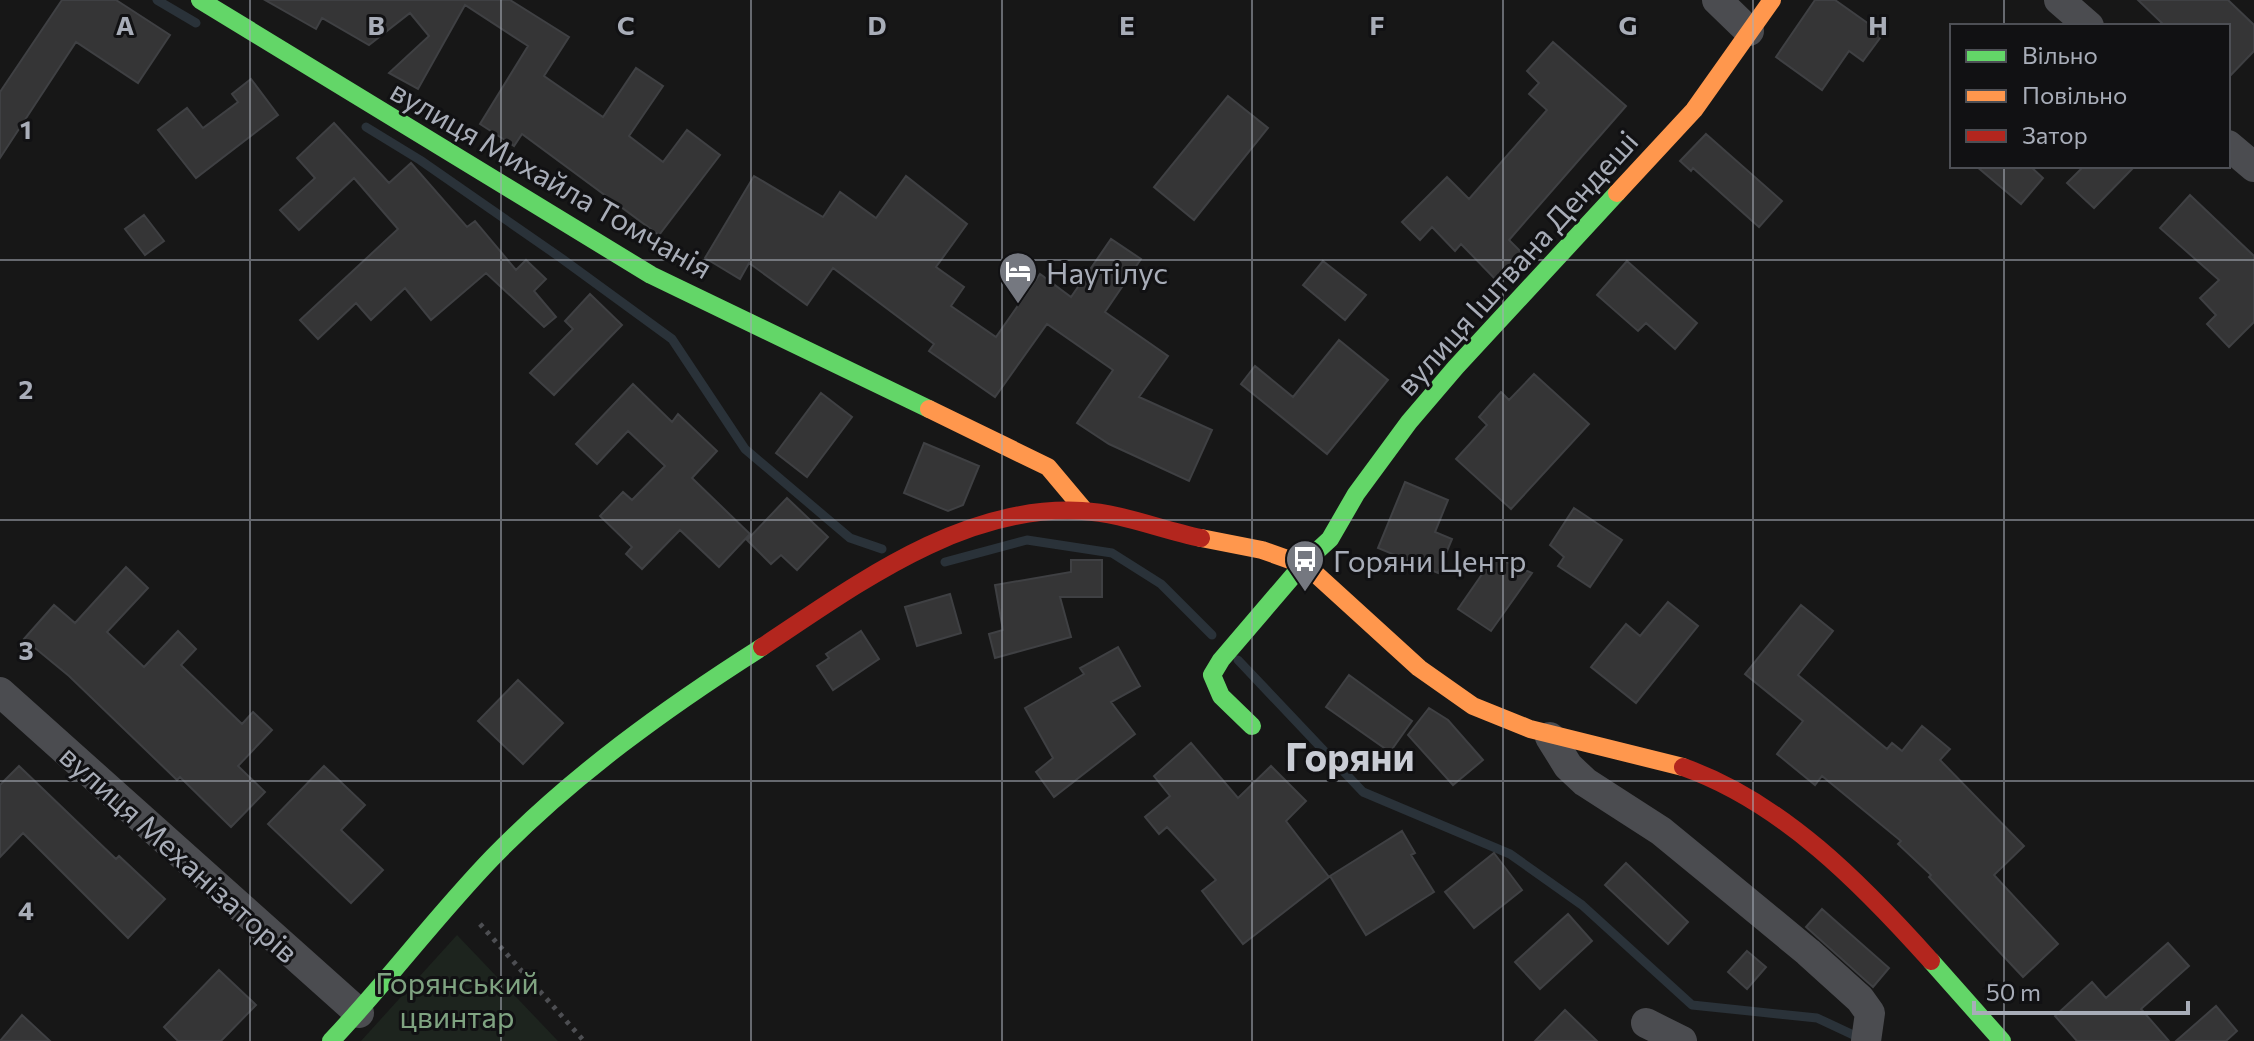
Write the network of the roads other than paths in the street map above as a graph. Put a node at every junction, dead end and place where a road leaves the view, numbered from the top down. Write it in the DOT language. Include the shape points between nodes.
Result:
graph roads {
  1 [pos="200,0"];
  2 [pos="1717,0"];
  3 [pos="1772,0"];
  4 [pos="2059,0"];
  5 [pos="2087,24"];
  6 [pos="1749,31"];
  7 [pos="2230,147"];
  8 [pos="2254,167"];
  9 [pos="1085,511"];
  10 [pos="1304,563"];
  11 [pos="0,692"];
  12 [pos="1252,726"];
  13 [pos="1550,737"];
  14 [pos="359,1013"];
  15 [pos="1646,1023"];
  16 [pos="1868,1037"];
  17 [pos="331,1041"];
  18 [pos="1682,1041"];
  19 [pos="2002,1041"];
  1 -- 9 [label="street, вулиця Михайла Томчанія" via="651,275 1048,467"];
  2 -- 6 [label="street"];
  3 -- 6 [label="street, вулиця Іштвана Дендеші"];
  4 -- 5 [label="street"];
  6 -- 10 [label="street, вулиця Іштвана Дендеші" via="1694,110 1409,422 1330,539"];
  7 -- 8 [label="street"];
  9 -- 10 [label="street"];
  9 -- 14 [label="street" via="1020,516 978,528 884,570 674,703 514,836 456,896"];
  10 -- 12 [label="street, вулиця Іштвана Дендеші" via="1212,675 1221,696"];
  10 -- 13 [label="street" via="1425,676 1473,706"];
  11 -- 14 [label="street, вулиця Механізаторів"];
  13 -- 16 [label="street" via="1585,782 1661,831 1860,999 1870,1013"];
  13 -- 19 [label="street" via="1673,763 1757,803 1822,850 1863,889"];
  14 -- 17 [label="street"];
  15 -- 18 [label="street"];
}
